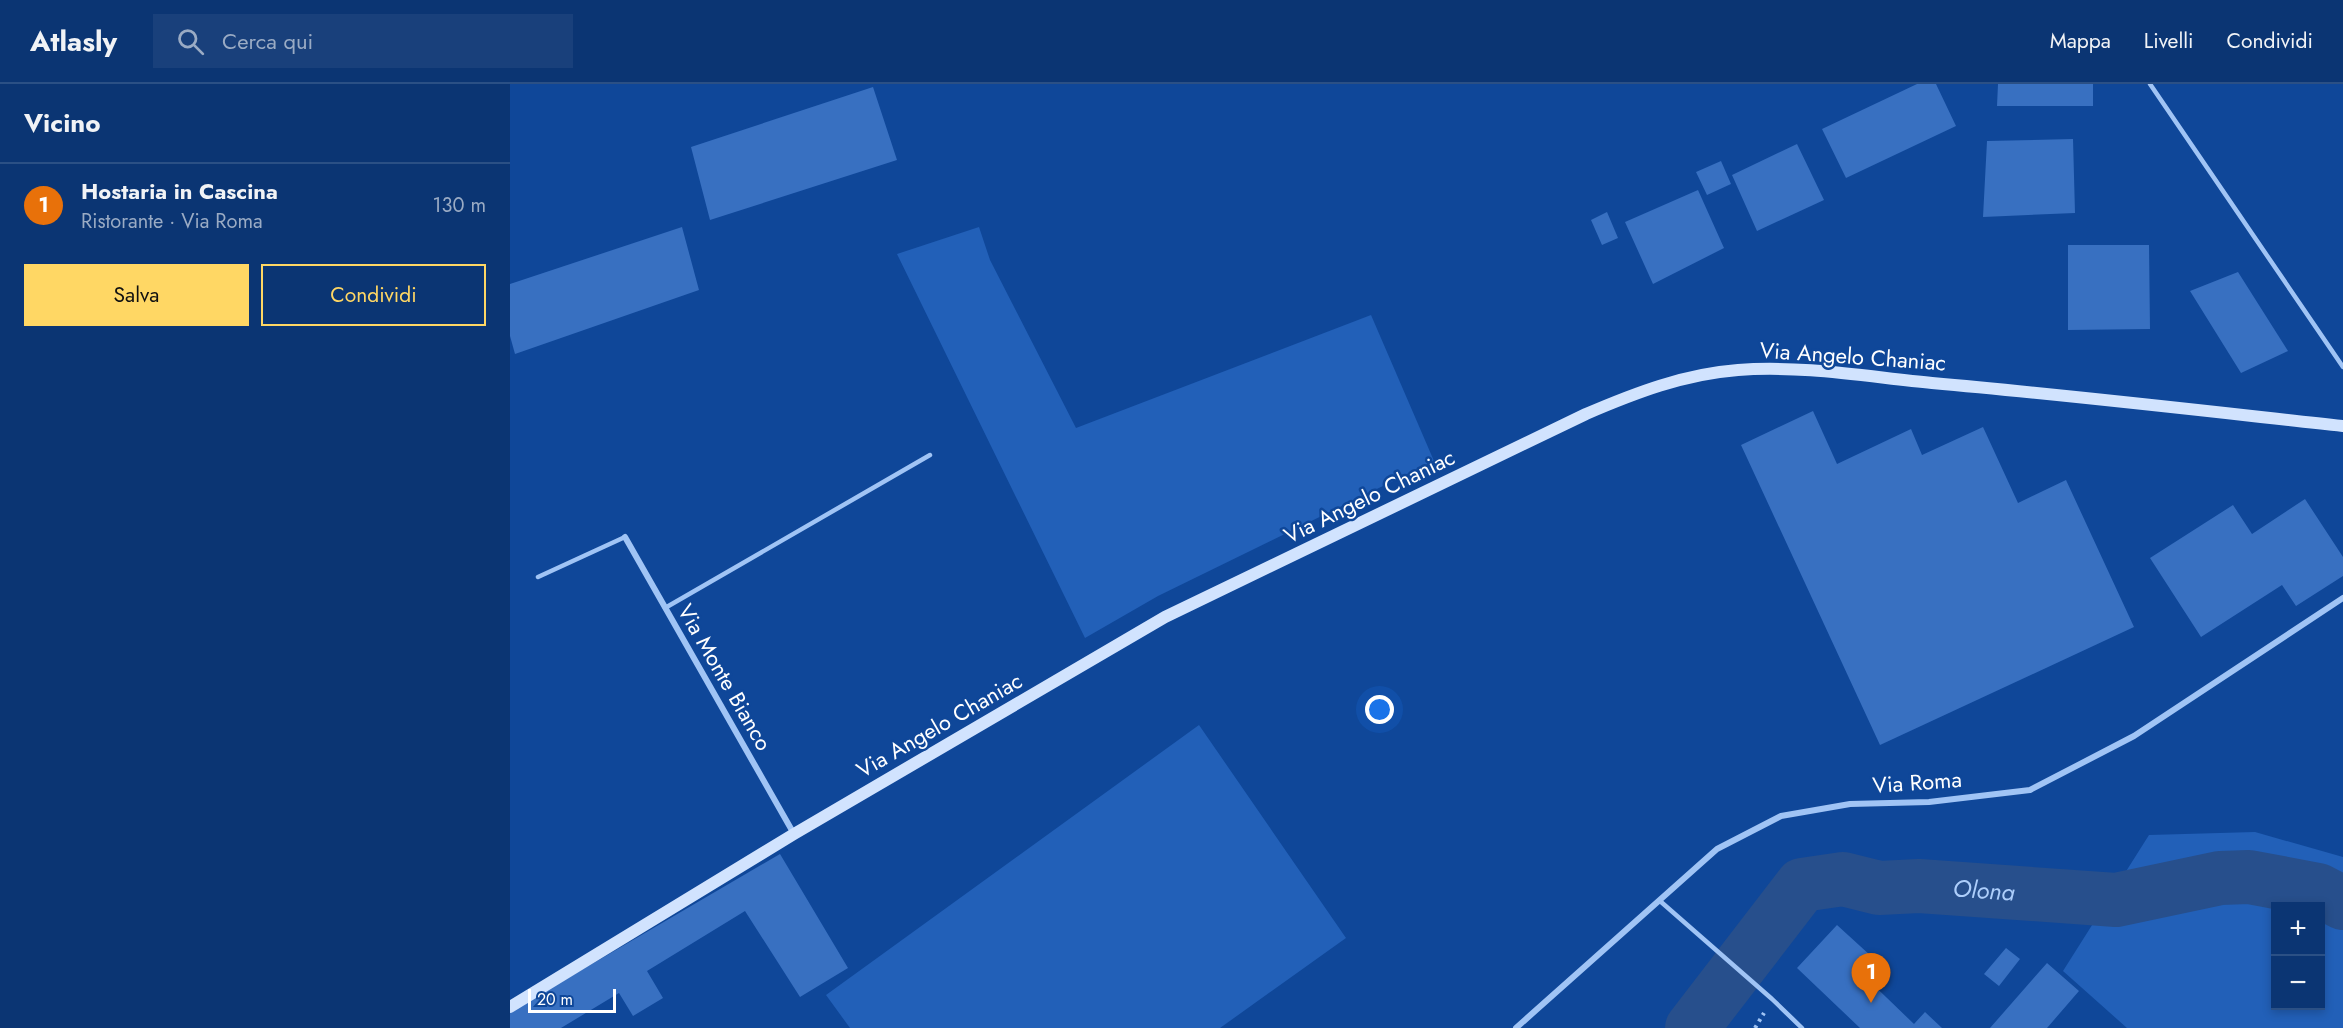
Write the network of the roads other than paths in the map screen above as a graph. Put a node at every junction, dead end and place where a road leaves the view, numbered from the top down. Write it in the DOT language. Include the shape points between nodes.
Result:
graph roads {
  1 [pos="2150,84"];
  2 [pos="2343,367"];
  3 [pos="2343,426"];
  4 [pos="930,455"];
  5 [pos="625,537"];
  6 [pos="538,577"];
  7 [pos="2343,598"];
  8 [pos="665,608"];
  9 [pos="794,834"];
  10 [pos="1660,901"];
  11 [pos="510,1006"];
  12 [pos="1516,1028"];
  13 [pos="1802,1028"];
  1 -- 2 [label="lane"];
  3 -- 9 [label="street, Via Angelo Chaniac" via="1819,372 1738,370 1665,383 1586,414 1165,617"];
  4 -- 8 [label="lane"];
  5 -- 6 [label="lane"];
  5 -- 8 [label="street, Via Monte Bianco"];
  7 -- 10 [label="street, Via Roma" via="2134,736 2030,790 1929,802 1850,804 1781,816 1717,849"];
  8 -- 9 [label="street, Via Monte Bianco"];
  9 -- 11 [label="street, Via Angelo Chaniac"];
  10 -- 12 [label="street, Via Roma"];
  10 -- 13 [label="lane"];
}
